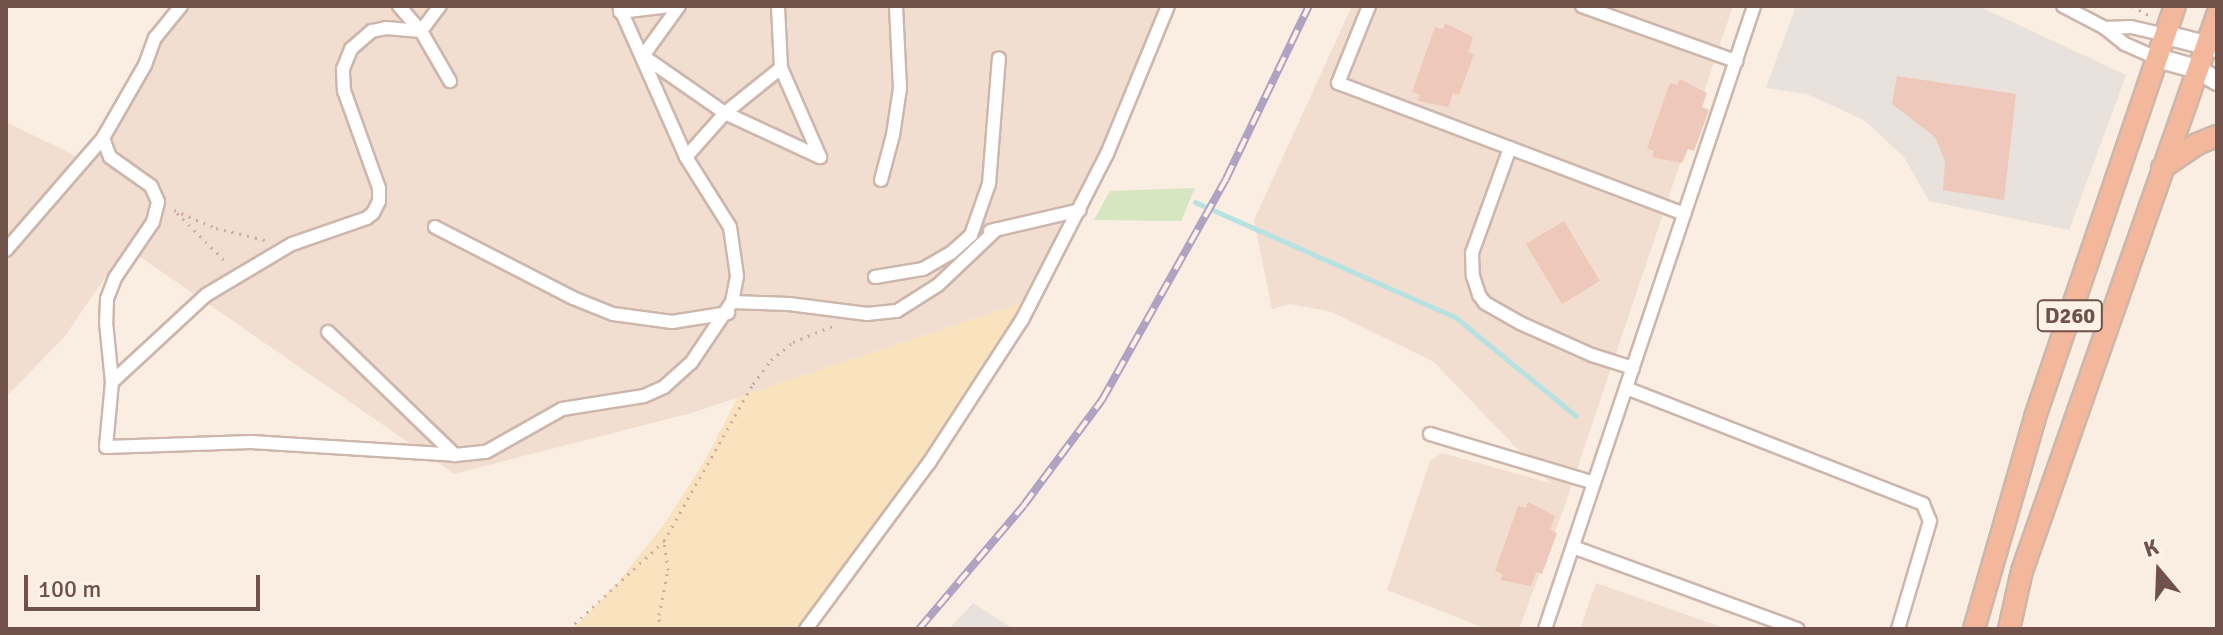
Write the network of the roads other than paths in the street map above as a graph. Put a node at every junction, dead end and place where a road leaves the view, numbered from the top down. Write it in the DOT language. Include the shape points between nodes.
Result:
graph roads {
  1 [pos="181,6"];
  2 [pos="399,6"];
  3 [pos="440,6"];
  4 [pos="670,6"];
  5 [pos="679,6"];
  6 [pos="778,6"];
  7 [pos="896,6"];
  8 [pos="1168,6"];
  9 [pos="1369,6"];
  10 [pos="1582,6"];
  11 [pos="1754,6"];
  12 [pos="2063,6"];
  13 [pos="2175,6"];
  14 [pos="620,9"];
  15 [pos="2217,15"];
  16 [pos="2105,28"];
  17 [pos="421,31"];
  18 [pos="2166,35"];
  19 [pos="2212,46"];
  20 [pos="643,56"];
  21 [pos="999,58"];
  22 [pos="2157,58"];
  23 [pos="1736,61"];
  24 [pos="781,68"];
  25 [pos="2197,69"];
  26 [pos="450,81"];
  27 [pos="2217,81"];
  28 [pos="725,113"];
  29 [pos="2217,136"];
  30 [pos="103,138"];
  31 [pos="1510,148"];
  32 [pos="686,157"];
  33 [pos="2162,168"];
  34 [pos="881,180"];
  35 [pos="1080,210"];
  36 [pos="1684,214"];
  37 [pos="435,227"];
  38 [pos="997,229"];
  39 [pos="971,235"];
  40 [pos="6,250"];
  41 [pos="875,277"];
  42 [pos="730,307"];
  43 [pos="328,332"];
  44 [pos="1633,368"];
  45 [pos="112,382"];
  46 [pos="1626,388"];
  47 [pos="1430,434"];
  48 [pos="455,455"];
  49 [pos="1594,483"];
  50 [pos="1573,547"];
  51 [pos="806,629"];
  52 [pos="1545,629"];
  53 [pos="1797,629"];
  54 [pos="1898,629"];
  55 [pos="1974,629"];
  56 [pos="2009,629"];
  1 -- 30 [label="street" via="155,38"];
  2 -- 17 [label="street"];
  3 -- 17 [label="street"];
  4 -- 14 [label="street"];
  5 -- 20 [label="street"];
  6 -- 24 [label="street"];
  7 -- 34 [label="street" via="900,88"];
  8 -- 35 [label="street"];
  9 -- 31 [label="street" via="1338,83"];
  10 -- 23 [label="street"];
  11 -- 23 [label="street"];
  12 -- 16 [label="street"];
  13 -- 18 [label="highway, D260"];
  14 -- 20 [label="street"];
  15 -- 19 [label="highway, D260"];
  16 -- 18 [label="street"];
  16 -- 22 [label="street"];
  17 -- 26 [label="street"];
  17 -- 45 [label="street" via="372,31 351,49 343,69 344,91 379,188 377,206 367,218 292,244 206,295"];
  18 -- 19 [label="main road"];
  18 -- 22 [label="highway, D260"];
  19 -- 25 [label="highway, D260"];
  20 -- 28 [label="street"];
  20 -- 32 [label="street"];
  21 -- 39 [label="street" via="989,184"];
  22 -- 25 [label="main road"];
  22 -- 55 [label="highway, D260" via="2035,417"];
  23 -- 36 [label="street"];
  24 -- 28 [label="street"];
  24 -- 28 [label="street" via="820,157"];
  25 -- 27 [label="main road"];
  25 -- 33 [label="highway, D260"];
  28 -- 32 [label="street"];
  29 -- 33 [label="highway"];
  30 -- 40 [label="street"];
  30 -- 45 [label="street" via="110,157 151,186 158,202 153,222 107,299"];
  31 -- 36 [label="street"];
  31 -- 44 [label="street" via="1472,253 1479,295 1520,323"];
  32 -- 42 [label="street" via="733,237 737,276"];
  33 -- 56 [label="highway, D260" via="2022,571"];
  35 -- 38 [label="street"];
  35 -- 51 [label="street" via="1022,320 960,419"];
  36 -- 44 [label="street"];
  37 -- 42 [label="street" via="613,314 672,322"];
  38 -- 39 [label="street"];
  38 -- 42 [label="street" via="961,265 897,311 867,314 789,304"];
  39 -- 41 [label="street" via="923,269"];
  42 -- 48 [label="street" via="691,363 664,387 633,398 562,409 498,448"];
  43 -- 48 [label="street"];
  44 -- 46 [label="street"];
  45 -- 48 [label="street" via="106,447 251,442"];
  46 -- 49 [label="street"];
  46 -- 54 [label="street" via="1923,504 1930,521"];
  47 -- 49 [label="street"];
  49 -- 50 [label="street"];
  50 -- 52 [label="street"];
  50 -- 53 [label="street"];
}
